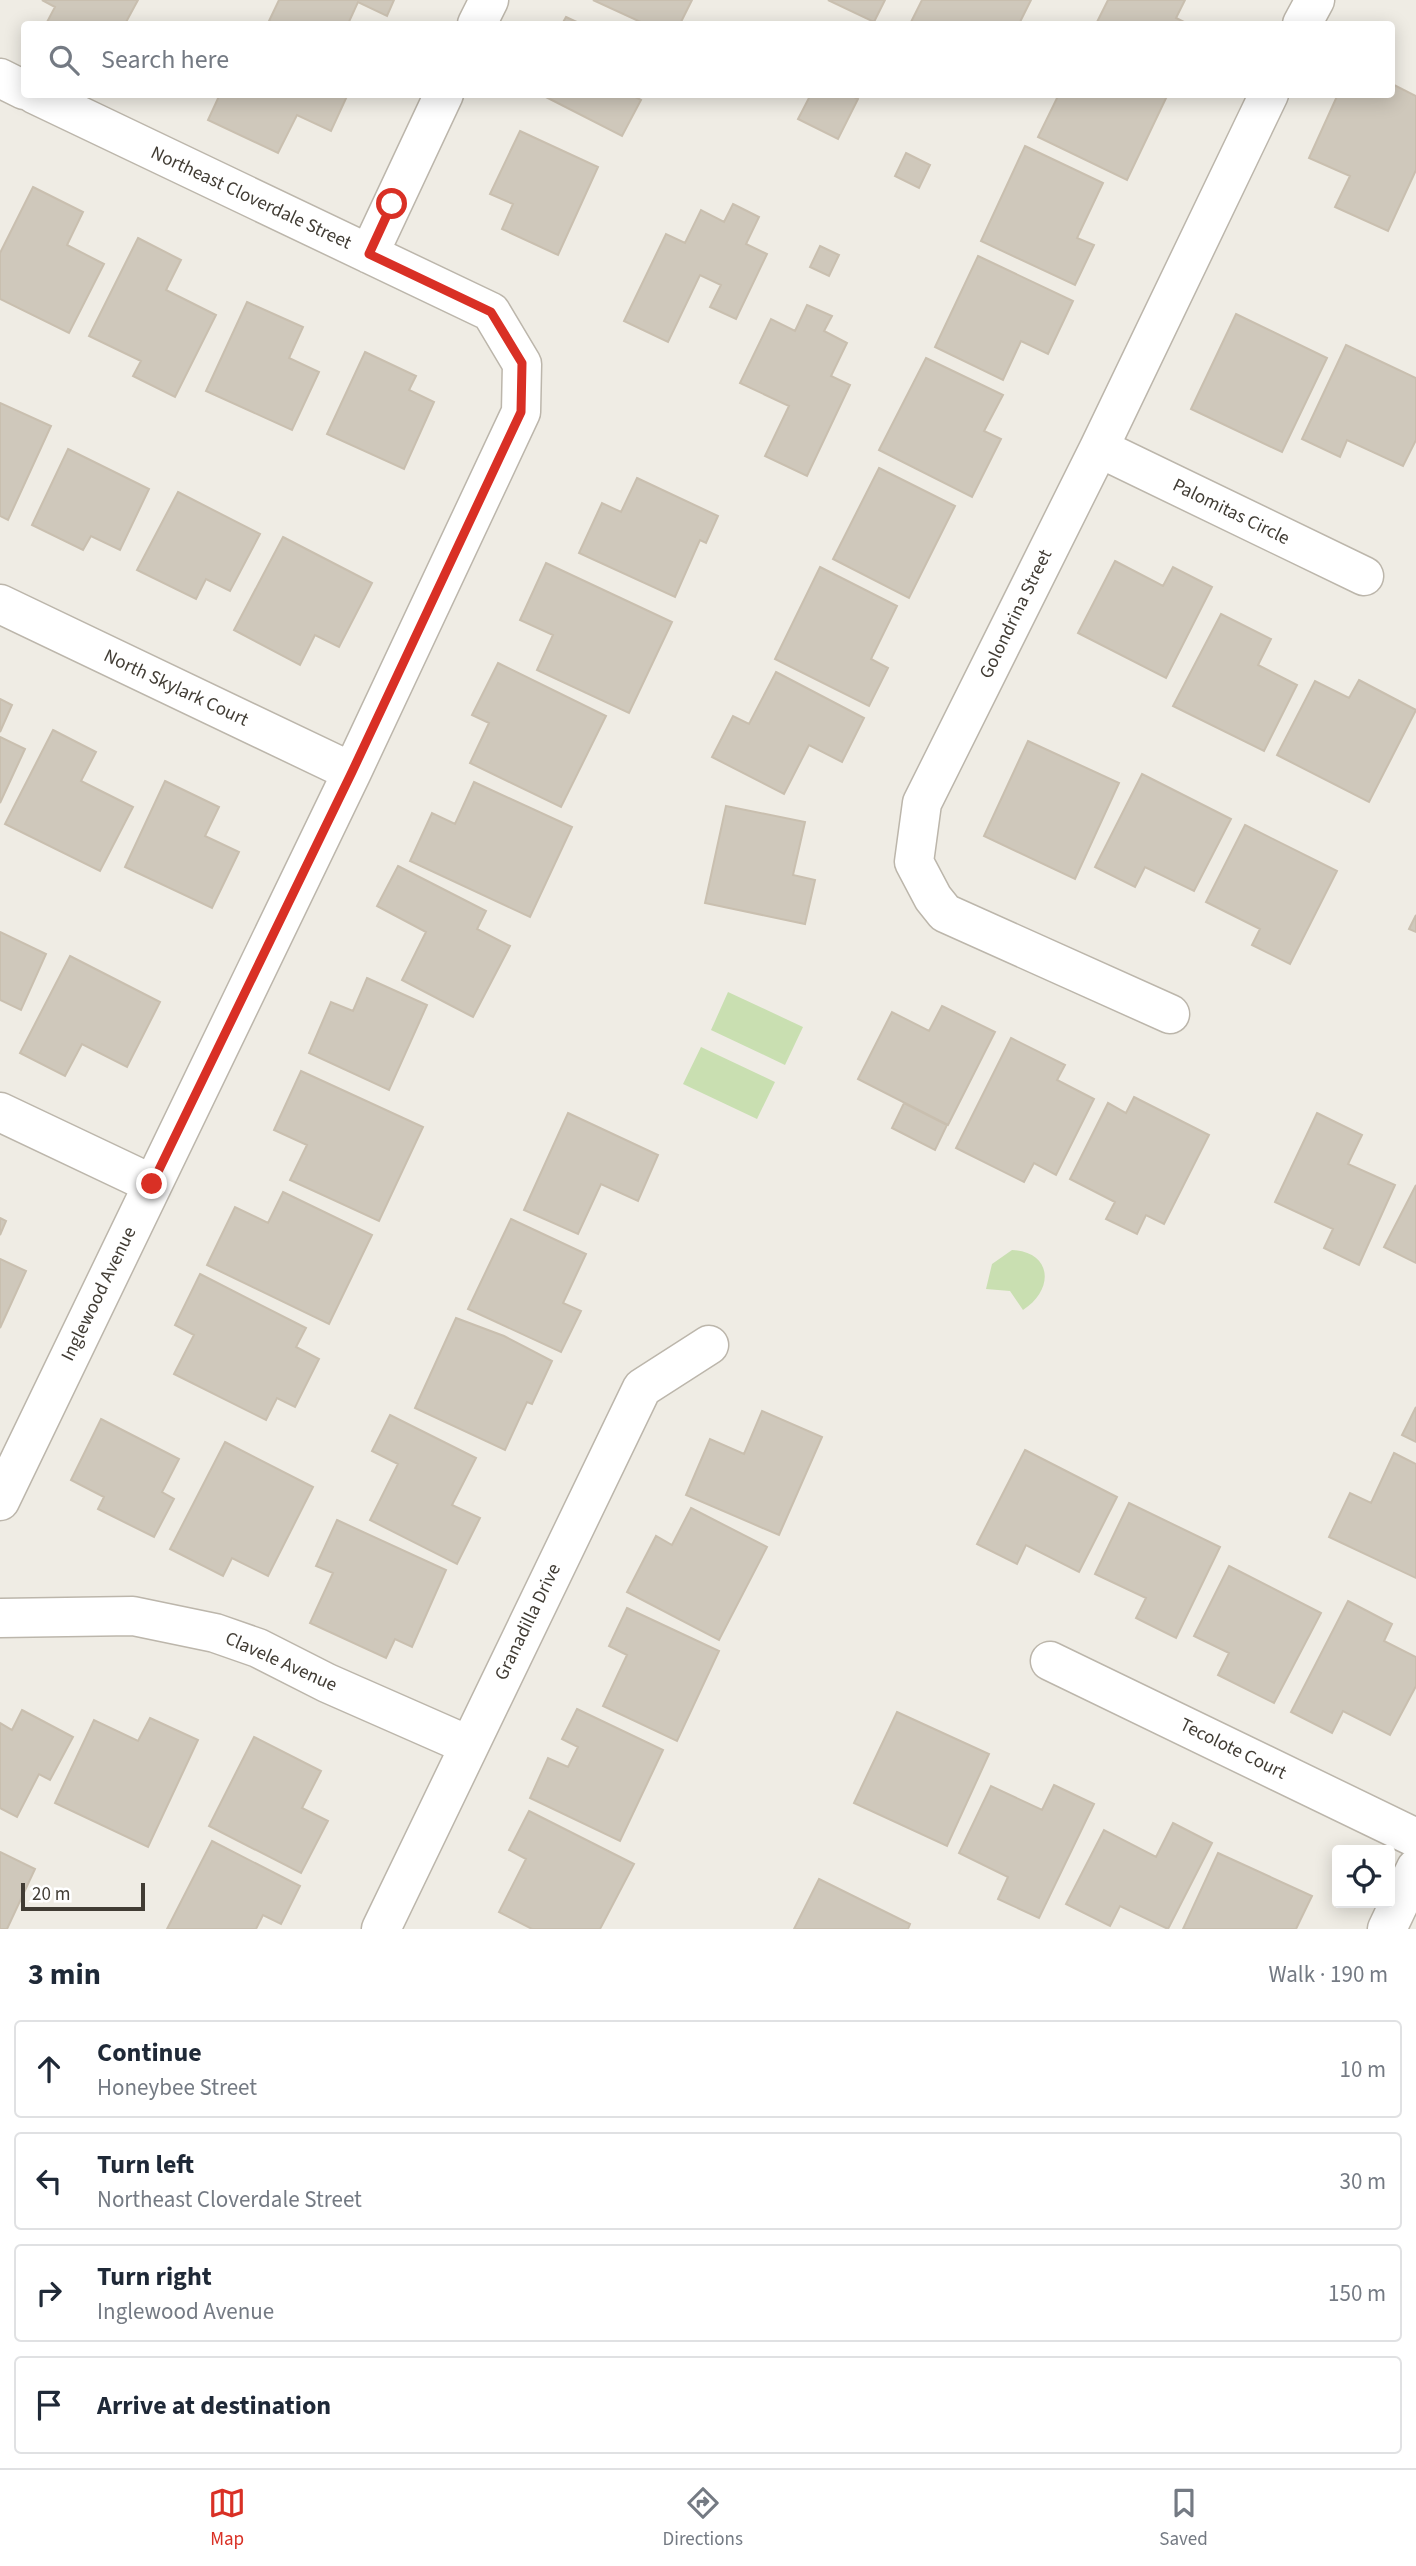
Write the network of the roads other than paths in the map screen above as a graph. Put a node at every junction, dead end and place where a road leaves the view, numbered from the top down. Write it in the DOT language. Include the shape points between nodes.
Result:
graph roads {
  1 [pos="489,0"];
  2 [pos="1315,0"];
  3 [pos="478,21"];
  4 [pos="1304,21"];
  5 [pos="0,78"];
  6 [pos="21,88"];
  7 [pos="42,98"];
  8 [pos="442,98"];
  9 [pos="1267,98"];
  10 [pos="369,254"];
  11 [pos="522,363"];
  12 [pos="1099,448"];
  13 [pos="1364,576"];
  14 [pos="0,604"];
  15 [pos="352,772"];
  16 [pos="1170,1014"];
  17 [pos="0,1112"];
  18 [pos="152,1184"];
  19 [pos="709,1345"];
  20 [pos="0,1501"];
  21 [pos="0,1618"];
  22 [pos="1049,1661"];
  23 [pos="468,1745"];
  24 [pos="1416,1838"];
  25 [pos="1416,1868"];
  26 [pos="380,1929"];
  27 [pos="1387,1929"];
  1 -- 3 [label="street"];
  2 -- 4 [label="street"];
  5 -- 6 [label="street"];
  7 -- 10 [label="street, Northeast Cloverdale Street"];
  8 -- 10 [label="street"];
  9 -- 12 [label="street, Golondrina Street"];
  10 -- 11 [label="street, Northeast Cloverdale Street" via="491,312"];
  11 -- 15 [label="street, Inglewood Avenue" via="521,412"];
  12 -- 13 [label="street, Palomitas Circle"];
  12 -- 16 [label="street, Golondrina Street" via="922,803 914,862 945,913"];
  14 -- 15 [label="street, North Skylark Court"];
  15 -- 18 [label="street, Inglewood Avenue"];
  17 -- 18 [label="street"];
  18 -- 20 [label="street, Inglewood Avenue"];
  19 -- 23 [label="street, Granadilla Drive" via="642,1388"];
  21 -- 23 [label="street, Clavele Avenue" via="133,1616 215,1633 258,1648"];
  22 -- 24 [label="street, Tecolote Court"];
  23 -- 26 [label="street, Granadilla Drive"];
  25 -- 27 [label="street"];
}
